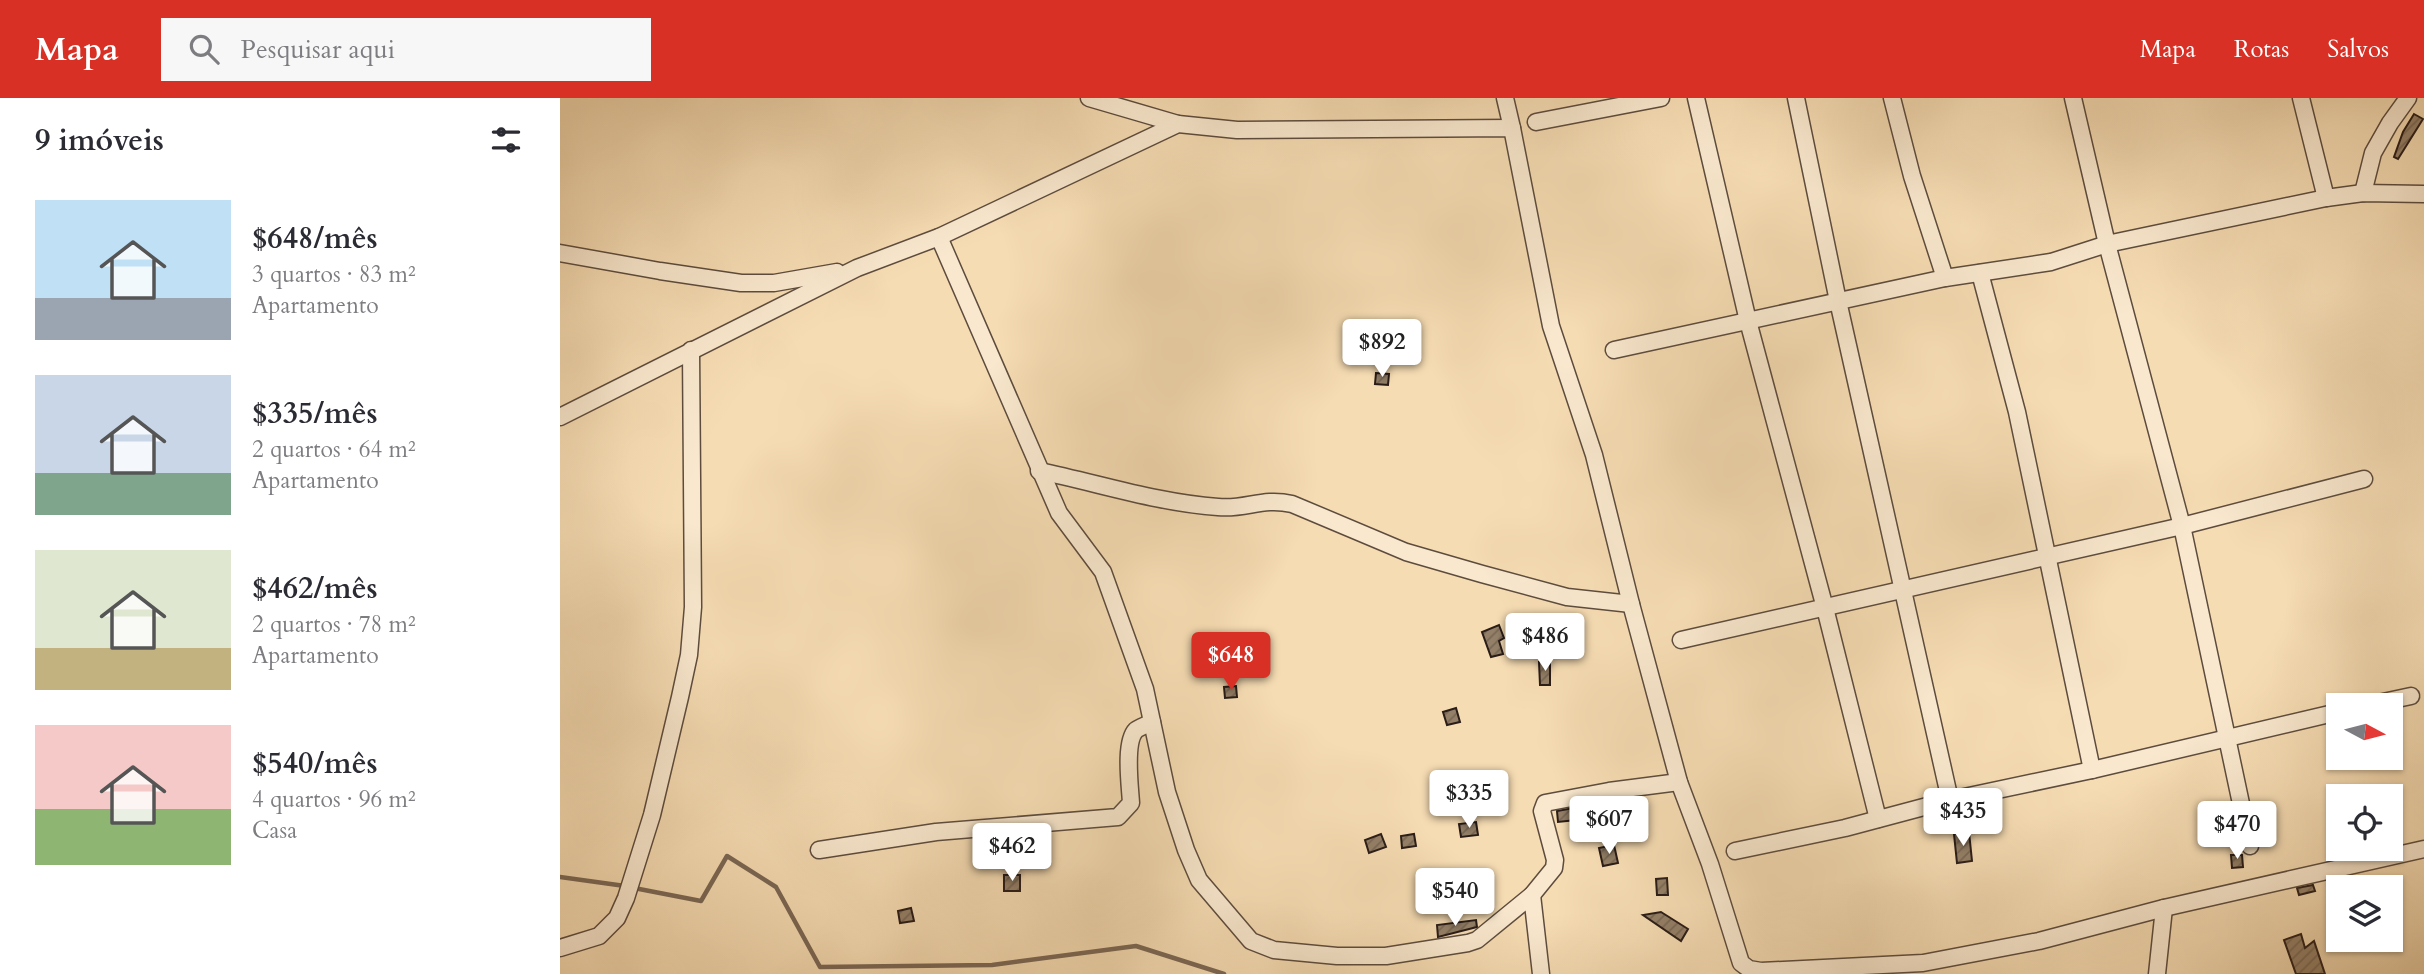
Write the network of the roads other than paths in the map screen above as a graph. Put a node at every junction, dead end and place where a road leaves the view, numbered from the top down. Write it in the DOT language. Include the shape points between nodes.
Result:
graph roads {
  1 [pos="1089,98"];
  2 [pos="1505,98"];
  3 [pos="1661,98"];
  4 [pos="1696,98"];
  5 [pos="1796,98"];
  6 [pos="1892,98"];
  7 [pos="2073,98"];
  8 [pos="2301,98"];
  9 [pos="2408,98"];
  10 [pos="1536,122"];
  11 [pos="1178,124"];
  12 [pos="1511,128"];
  13 [pos="2363,192"];
  14 [pos="2424,194"];
  15 [pos="2326,198"];
  16 [pos="939,237"];
  17 [pos="2107,244"];
  18 [pos="560,253"];
  19 [pos="857,268"];
  20 [pos="1980,272"];
  21 [pos="1945,278"];
  22 [pos="1838,301"];
  23 [pos="1748,321"];
  24 [pos="691,350"];
  25 [pos="1614,350"];
  26 [pos="560,417"];
  27 [pos="1039,471"];
  28 [pos="2364,479"];
  29 [pos="2182,526"];
  30 [pos="2046,556"];
  31 [pos="1902,591"];
  32 [pos="1631,604"];
  33 [pos="1825,608"];
  34 [pos="1681,640"];
  35 [pos="2412,695"];
  36 [pos="2403,697"];
  37 [pos="2326,715"];
  38 [pos="1152,722"];
  39 [pos="2226,738"];
  40 [pos="2092,770"];
  41 [pos="1679,782"];
  42 [pos="1950,800"];
  43 [pos="1878,819"];
  44 [pos="2250,846"];
  45 [pos="2424,849"];
  46 [pos="819,850"];
  47 [pos="1735,851"];
  48 [pos="1532,895"];
  49 [pos="2164,908"];
  50 [pos="560,948"];
  51 [pos="1541,974"];
  52 [pos="2157,974"];
  1 -- 11 [label="street"];
  2 -- 12 [label="street"];
  3 -- 10 [label="street"];
  4 -- 23 [label="street"];
  5 -- 22 [label="street"];
  6 -- 21 [label="street"];
  7 -- 17 [label="street"];
  8 -- 15 [label="street"];
  9 -- 13 [label="street" via="2373,153"];
  11 -- 12 [label="street" via="1237,130"];
  11 -- 16 [label="street"];
  12 -- 32 [label="street" via="1551,327 1594,454"];
  13 -- 14 [label="street"];
  13 -- 15 [label="street"];
  15 -- 17 [label="street"];
  16 -- 19 [label="street"];
  16 -- 27 [label="street"];
  17 -- 20 [label="street" via="2051,262"];
  17 -- 29 [label="street"];
  18 -- 19 [label="street" via="741,283 774,283"];
  19 -- 24 [label="street"];
  20 -- 21 [label="street"];
  20 -- 30 [label="street" via="2017,412"];
  21 -- 22 [label="street"];
  22 -- 23 [label="street"];
  22 -- 31 [label="street"];
  23 -- 25 [label="street"];
  23 -- 33 [label="street"];
  24 -- 26 [label="street"];
  24 -- 50 [label="street" via="693,584 689,655 657,794 626,898 617,918 599,936"];
  27 -- 32 [label="street" via="1219,508 1274,500 1406,551 1482,574 1567,597"];
  27 -- 38 [label="street" via="1059,513 1103,572"];
  28 -- 29 [label="street"];
  29 -- 30 [label="street"];
  29 -- 39 [label="street"];
  30 -- 31 [label="street"];
  30 -- 40 [label="street"];
  31 -- 33 [label="street"];
  31 -- 42 [label="street"];
  32 -- 41 [label="street"];
  33 -- 34 [label="street"];
  33 -- 43 [label="street"];
  35 -- 36 [label="street"];
  37 -- 39 [label="street"];
  38 -- 46 [label="street" via="1132,737 1131,803 1118,817 936,832"];
  38 -- 48 [label="street" via="1179,832 1199,880 1251,941 1264,948 1386,956 1468,943"];
  39 -- 40 [label="street"];
  39 -- 44 [label="street"];
  40 -- 42 [label="street"];
  41 -- 48 [label="street" via="1545,803 1542,811 1554,868"];
  41 -- 49 [label="street" via="1741,963 1749,969 1923,963 2039,941"];
  42 -- 43 [label="street"];
  43 -- 47 [label="street"];
  45 -- 49 [label="street"];
  48 -- 51 [label="street"];
  49 -- 52 [label="street"];
}
